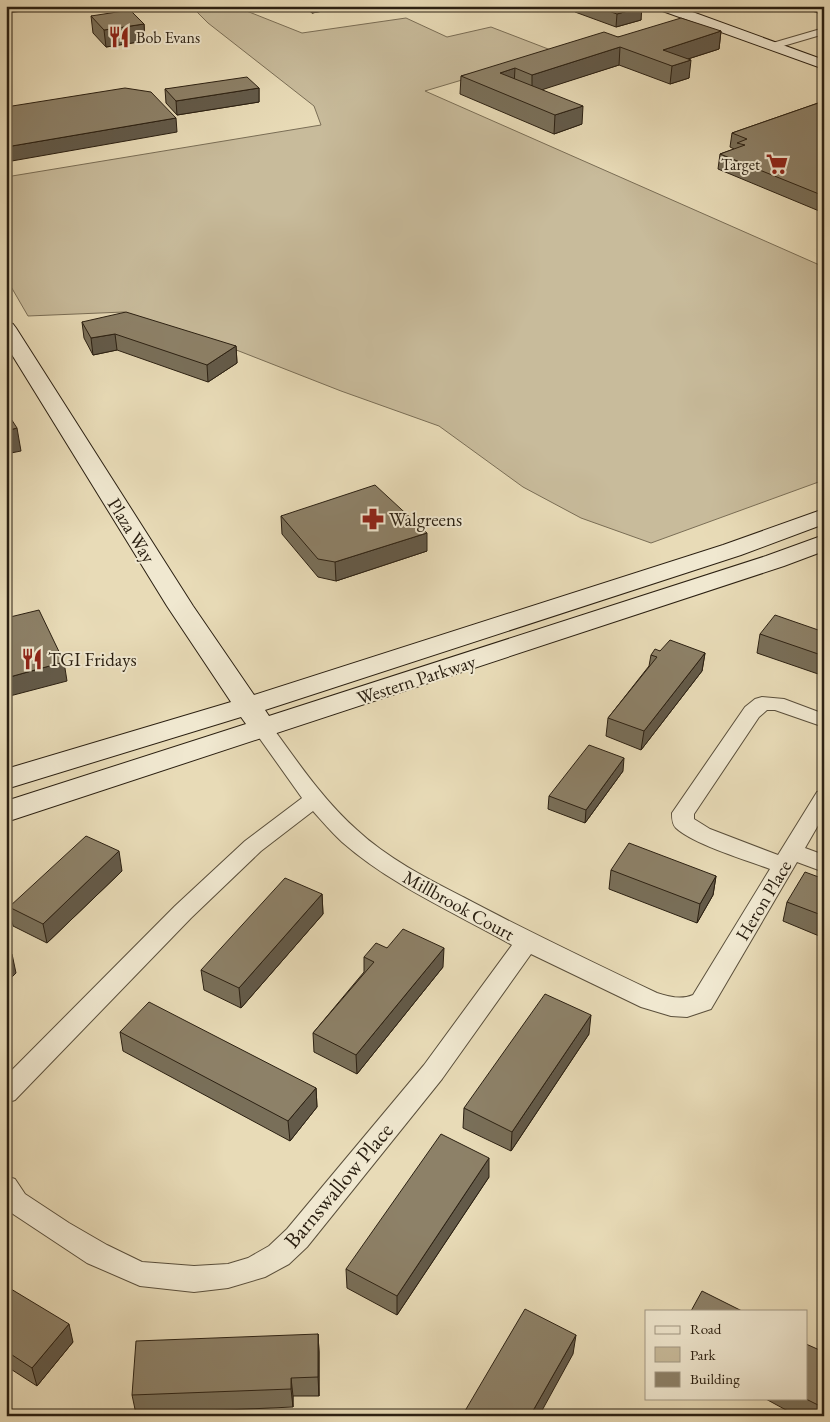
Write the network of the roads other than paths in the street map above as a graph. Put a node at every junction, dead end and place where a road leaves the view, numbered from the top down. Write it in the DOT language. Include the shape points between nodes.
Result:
graph roads {
  1 [pos="24,6"];
  2 [pos="662,6"];
  3 [pos="6,9"];
  4 [pos="824,31"];
  5 [pos="773,46"];
  6 [pos="824,65"];
  7 [pos="6,328"];
  8 [pos="824,516"];
  9 [pos="824,542"];
  10 [pos="255,718"];
  11 [pos="824,721"];
  12 [pos="6,779"];
  13 [pos="824,798"];
  14 [pos="314,799"];
  15 [pos="6,812"];
  16 [pos="787,858"];
  17 [pos="824,864"];
  18 [pos="527,942"];
  19 [pos="702,1002"];
  20 [pos="6,1094"];
  21 [pos="6,1187"];
  1 -- 3 [label="highway"];
  2 -- 5 [label="main road"];
  4 -- 5 [label="street"];
  5 -- 6 [label="main road"];
  7 -- 10 [label="main road, Plaza Way" via="180,606"];
  8 -- 10 [label="main road, Western Parkway"];
  9 -- 10 [label="main road, Western Parkway" via="775,561"];
  10 -- 12 [label="main road, Western Parkway"];
  10 -- 14 [label="street, Millbrook Court"];
  10 -- 15 [label="main road, Western Parkway"];
  11 -- 16 [label="street" via="777,704 762,703 752,712 683,812 683,822 702,834"];
  13 -- 16 [label="street, Heron Place"];
  14 -- 18 [label="street, Millbrook Court" via="348,836 379,859"];
  14 -- 20 [label="street" via="253,846 183,912"];
  16 -- 17 [label="street"];
  16 -- 19 [label="street, Heron Place"];
  18 -- 19 [label="street, Millbrook Court" via="649,1000 687,1008"];
  18 -- 21 [label="street, Barnswallow Place" via="433,1072 297,1238 279,1255 254,1268 228,1276 194,1279 140,1274 59,1231 16,1202"];
}
